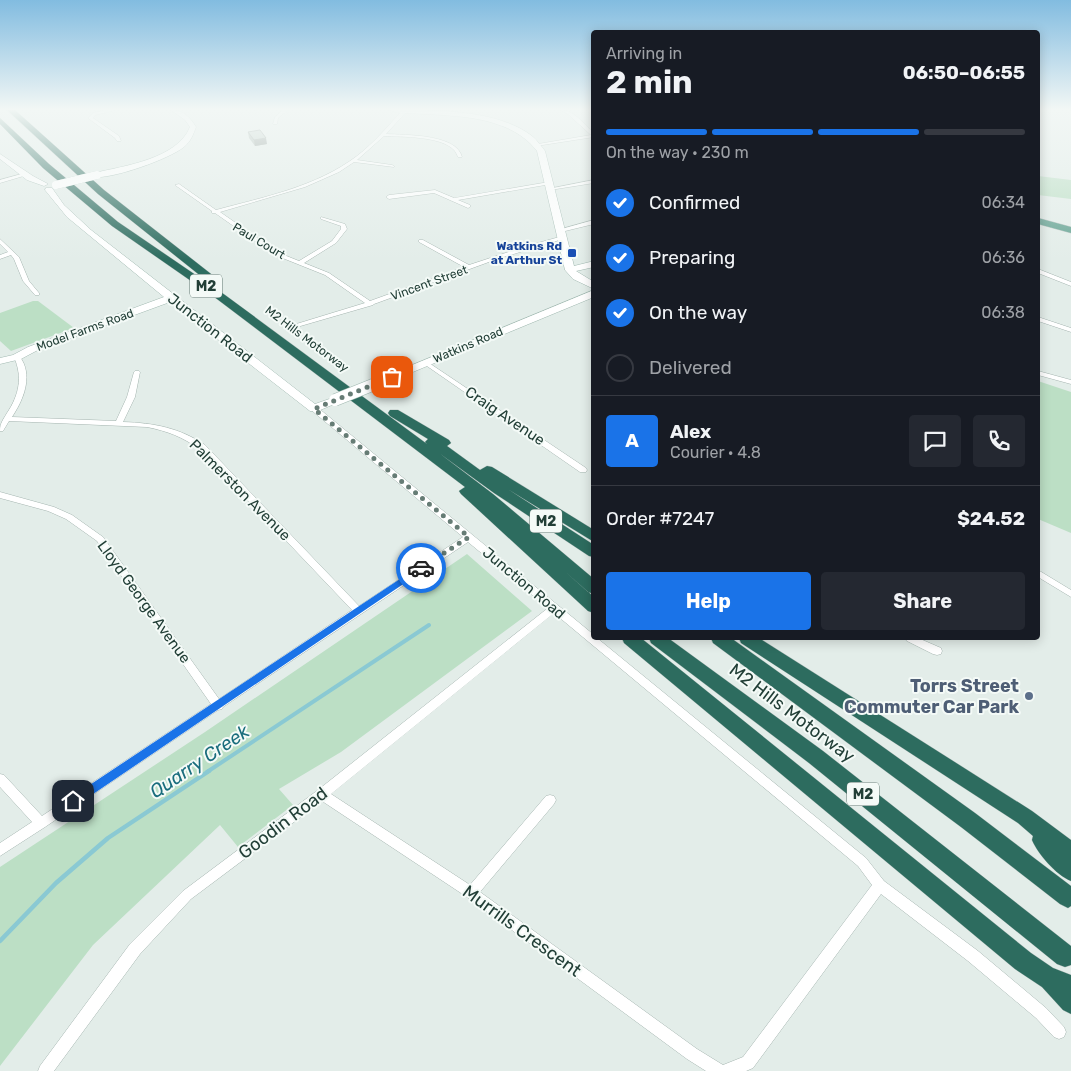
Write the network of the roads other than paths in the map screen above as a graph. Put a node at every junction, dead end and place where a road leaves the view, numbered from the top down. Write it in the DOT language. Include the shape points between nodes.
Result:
graph roads {
  1 [pos="6,160"];
  2 [pos="40,160"];
  3 [pos="65,160"];
  4 [pos="151,160"];
  5 [pos="543,160"];
  6 [pos="354,161"];
  7 [pos="392,166"];
  8 [pos="25,174"];
  9 [pos="591,181"];
  10 [pos="0,182"];
  11 [pos="177,185"];
  12 [pos="50,186"];
  13 [pos="549,186"];
  14 [pos="390,197"];
  15 [pos="454,198"];
  16 [pos="468,206"];
  17 [pos="214,212"];
  18 [pos="323,218"];
  19 [pos="1040,221"];
  20 [pos="591,223"];
  21 [pos="1071,229"];
  22 [pos="562,234"];
  23 [pos="0,241"];
  24 [pos="421,241"];
  25 [pos="12,253"];
  26 [pos="0,257"];
  27 [pos="301,262"];
  28 [pos="591,265"];
  29 [pos="469,268"];
  30 [pos="570,270"];
  31 [pos="1040,272"];
  32 [pos="1071,284"];
  33 [pos="591,285"];
  34 [pos="37,294"];
  35 [pos="591,294"];
  36 [pos="171,298"];
  37 [pos="371,304"];
  38 [pos="1040,320"];
  39 [pos="295,326"];
  40 [pos="1071,330"];
  41 [pos="17,357"];
  42 [pos="0,361"];
  43 [pos="426,363"];
  44 [pos="137,372"];
  45 [pos="1040,374"];
  46 [pos="1071,382"];
  47 [pos="366,406"];
  48 [pos="314,409"];
  49 [pos="394,414"];
  50 [pos="8,418"];
  51 [pos="119,422"];
  52 [pos="0,429"];
  53 [pos="583,470"];
  54 [pos="0,495"];
  55 [pos="591,534"];
  56 [pos="469,537"];
  57 [pos="591,550"];
  58 [pos="1040,574"];
  59 [pos="591,585"];
  60 [pos="1071,594"];
  61 [pos="591,604"];
  62 [pos="554,608"];
  63 [pos="357,610"];
  64 [pos="591,639"];
  65 [pos="593,640"];
  66 [pos="632,640"];
  67 [pos="660,640"];
  68 [pos="722,640"];
  69 [pos="751,640"];
  70 [pos="914,640"];
  71 [pos="937,651"];
  72 [pos="218,706"];
  73 [pos="0,779"];
  74 [pos="970,783"];
  75 [pos="322,794"];
  76 [pos="550,800"];
  77 [pos="41,823"];
  78 [pos="0,850"];
  79 [pos="1071,853"];
  80 [pos="1071,871"];
  81 [pos="880,886"];
  82 [pos="471,893"];
  83 [pos="1068,897"];
  84 [pos="1065,956"];
  85 [pos="1045,976"];
  86 [pos="1071,987"];
  87 [pos="1071,1002"];
  88 [pos="1059,1032"];
  89 [pos="45,1071"];
  90 [pos="720,1071"];
  91 [pos="725,1071"];
  1 -- 8 [label="street, Junction Road"];
  2 -- 47 [label="highway, M2 Hills Motorway / M2" via="115,224 221,297"];
  3 -- 49 [label="highway, M2 Hills Motorway / M2" via="221,287"];
  4 -- 12 [label="street, bridge"];
  5 -- 13 [label="street"];
  6 -- 7 [label="street"];
  6 -- 17 [label="street" via="305,184"];
  8 -- 10 [label="street"];
  8 -- 12 [label="street, Junction Road"];
  9 -- 13 [label="street"];
  11 -- 17 [label="street, Paul Court"];
  12 -- 36 [label="street, Junction Road" via="54,199 74,219"];
  13 -- 15 [label="street"];
  13 -- 22 [label="street"];
  14 -- 15 [label="street" via="430,191"];
  15 -- 16 [label="street"];
  17 -- 27 [label="street, Paul Court" via="277,254"];
  18 -- 27 [label="street" via="343,225 344,230 334,242"];
  19 -- 21 [label="main road"];
  20 -- 22 [label="street, Vincent Street"];
  22 -- 29 [label="street, Vincent Street"];
  22 -- 30 [label="street"];
  23 -- 25 [label="street"];
  24 -- 29 [label="street"];
  25 -- 26 [label="street"];
  25 -- 34 [label="street" via="26,281"];
  27 -- 37 [label="street, Paul Court" via="327,274"];
  28 -- 30 [label="street"];
  29 -- 37 [label="street, Vincent Street"];
  30 -- 33 [label="street"];
  31 -- 32 [label="street"];
  35 -- 43 [label="street, Watkins Road"];
  36 -- 41 [label="street, Model Farms Road"];
  36 -- 48 [label="street, Junction Road"];
  37 -- 39 [label="street, Vincent Street"];
  38 -- 40 [label="street"];
  41 -- 42 [label="street, Model Farms Road"];
  41 -- 50 [label="street" via="22,366 22,386"];
  43 -- 48 [label="street, Watkins Road, bridge"];
  43 -- 53 [label="street, Craig Avenue"];
  44 -- 51 [label="street" via="131,397"];
  45 -- 46 [label="street"];
  47 -- 59 [label="highway, M2 Hills Motorway / M2" via="488,498"];
  47 -- 61 [label="highway"];
  48 -- 56 [label="street, Junction Road"];
  49 -- 55 [label="highway"];
  49 -- 57 [label="highway, M2 Hills Motorway / M2" via="499,490"];
  50 -- 51 [label="street, Palmerston Avenue"];
  50 -- 52 [label="street"];
  51 -- 63 [label="street, Palmerston Avenue" via="164,428 202,447"];
  54 -- 72 [label="street, Lloyd George Avenue" via="51,509 69,517 100,539"];
  56 -- 62 [label="street, Junction Road"];
  56 -- 63 [label="street"];
  58 -- 60 [label="street"];
  62 -- 64 [label="street, Junction Road"];
  62 -- 75 [label="street, Goodin Road"];
  63 -- 72 [label="street"];
  65 -- 81 [label="street, Junction Road" via="862,862"];
  66 -- 85 [label="highway"];
  67 -- 84 [label="highway, M2 Hills Motorway / M2" via="816,757"];
  68 -- 83 [label="highway, M2 Hills Motorway"];
  69 -- 74 [label="highway"];
  70 -- 71 [label="street"];
  72 -- 77 [label="street"];
  73 -- 77 [label="street"];
  74 -- 79 [label="highway" via="1025,817"];
  74 -- 80 [label="highway" via="1045,843"];
  75 -- 82 [label="street, Murrills Crescent"];
  75 -- 89 [label="street, Goodin Road" via="187,896 135,949"];
  76 -- 82 [label="street"];
  77 -- 78 [label="street"];
  81 -- 88 [label="street" via="974,956"];
  81 -- 91 [label="street" via="748,1063"];
  82 -- 90 [label="street, Murrills Crescent"];
  85 -- 86 [label="highway"];
  85 -- 87 [label="highway"];
}
